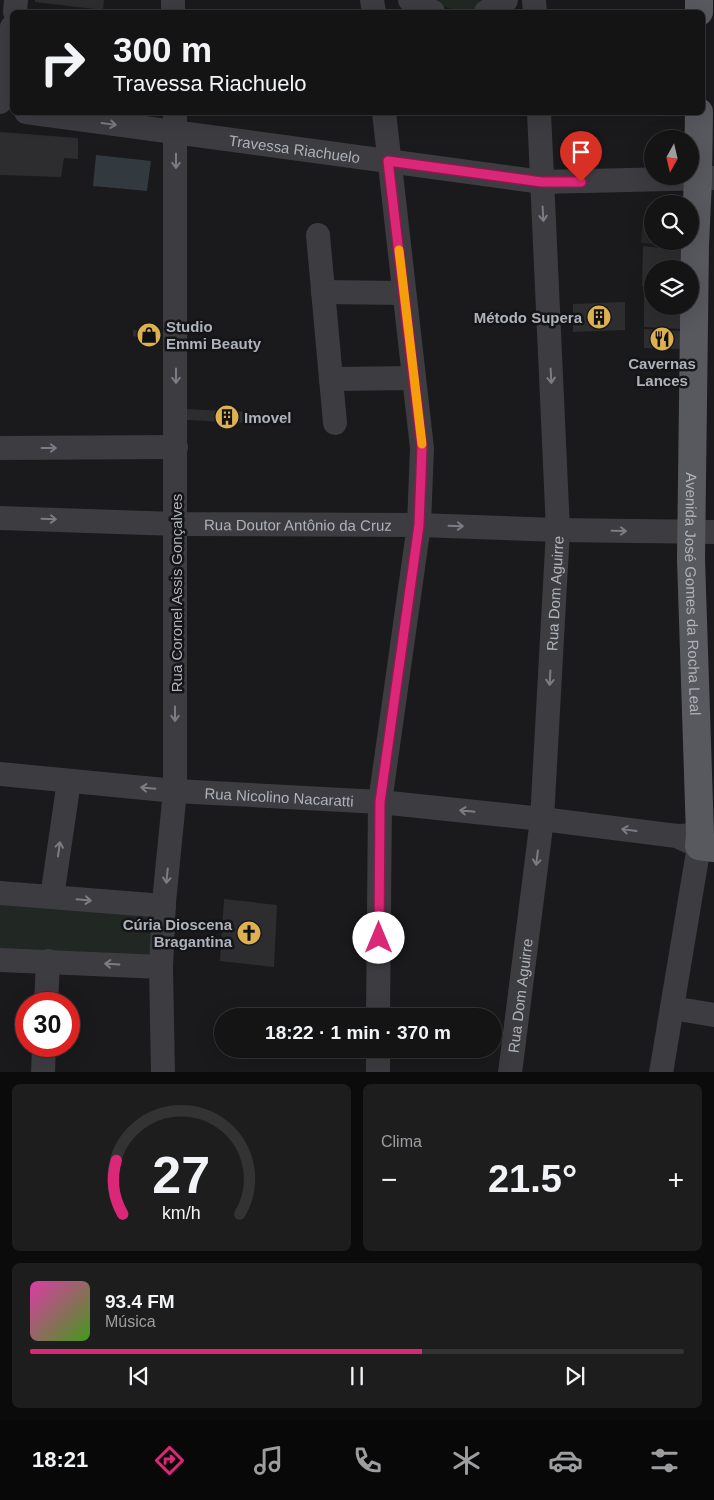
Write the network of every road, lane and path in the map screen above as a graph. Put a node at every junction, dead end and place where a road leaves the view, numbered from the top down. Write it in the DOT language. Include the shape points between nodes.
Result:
graph roads {
  1 [pos="410,0"];
  2 [pos="506,0"];
  3 [pos="430,10"];
  4 [pos="489,10"];
  5 [pos="10,39"];
  6 [pos="0,102"];
  7 [pos="67,115"];
  8 [pos="384,115"];
  9 [pos="539,115"];
  10 [pos="699,115"];
  11 [pos="175,123"];
  12 [pos="388,161"];
  13 [pos="706,179"];
  14 [pos="542,182"];
  15 [pos="318,235"];
  16 [pos="323,292"];
  17 [pos="404,293"];
  18 [pos="331,378"];
  19 [pos="414,378"];
  20 [pos="335,423"];
  21 [pos="176,447"];
  22 [pos="0,448"];
  23 [pos="0,518"];
  24 [pos="176,524"];
  25 [pos="419,525"];
  26 [pos="558,530"];
  27 [pos="703,532"];
  28 [pos="0,774"];
  29 [pos="69,781"];
  30 [pos="175,791"];
  31 [pos="380,802"];
  32 [pos="542,818"];
  33 [pos="701,840"];
  34 [pos="0,893"];
  35 [pos="52,897"];
  36 [pos="164,906"];
  37 [pos="0,960"];
  38 [pos="48,961"];
  39 [pos="161,967"];
  40 [pos="47,992"];
  41 [pos="378,1008"];
  42 [pos="672,1008"];
  43 [pos="714,1014"];
  44 [pos="44,1057"];
  45 [pos="378,1058"];
  46 [pos="43,1072"];
  47 [pos="162,1072"];
  48 [pos="378,1072"];
  49 [pos="510,1072"];
  50 [pos="661,1072"];
  1 -- 3 [label="street"];
  2 -- 4 [label="street"];
  5 -- 6 [label="street"];
  7 -- 11 [label="street, Travessa Riachuelo, one-way"];
  8 -- 12 [label="street"];
  9 -- 14 [label="street, Rua Dom Aguirre"];
  10 -- 13 [label="main road, Avenida José Gomes da Rocha Leal"];
  11 -- 12 [label="street, Travessa Riachuelo"];
  11 -- 21 [label="street, Rua Coronel Assis Gonçalves, one-way"];
  12 -- 14 [label="street, Travessa Riachuelo"];
  12 -- 17 [label="street"];
  13 -- 14 [label="street, Travessa Riachuelo"];
  13 -- 27 [label="main road, Avenida José Gomes da Rocha Leal" via="695,245"];
  14 -- 26 [label="street, Rua Dom Aguirre, one-way"];
  15 -- 16 [label="street"];
  16 -- 17 [label="street"];
  16 -- 18 [label="street"];
  17 -- 19 [label="street"];
  18 -- 19 [label="street"];
  18 -- 20 [label="street"];
  19 -- 25 [label="street" via="422,448"];
  22 -- 21 [label="street, one-way"];
  21 -- 24 [label="street, Rua Coronel Assis Gonçalves"];
  23 -- 24 [label="street, Rua Doutor Antônio da Cruz, one-way"];
  24 -- 25 [label="street, Rua Doutor Antônio da Cruz"];
  24 -- 30 [label="street, Rua Coronel Assis Gonçalves, one-way"];
  25 -- 26 [label="street, Rua Doutor Antônio da Cruz, one-way"];
  25 -- 31 [label="street"];
  26 -- 27 [label="street, Rua Doutor Antônio da Cruz, one-way"];
  26 -- 32 [label="street, Rua Dom Aguirre, one-way"];
  27 -- 33 [label="main road, Avenida José Gomes da Rocha Leal"];
  28 -- 29 [label="street, Rua Nicolino Nacaratti"];
  30 -- 29 [label="street, Rua Nicolino Nacaratti, one-way"];
  35 -- 29 [label="street, one-way"];
  30 -- 31 [label="street, Rua Nicolino Nacaratti"];
  30 -- 36 [label="street, Rua Coronel Assis Gonçalves, one-way"];
  32 -- 31 [label="street, Rua Nicolino Nacaratti, one-way"];
  31 -- 41 [label="street"];
  33 -- 32 [label="street, Rua Nicolino Nacaratti, one-way"];
  32 -- 49 [label="street, Rua Dom Aguirre, one-way"];
  33 -- 42 [label="street, Avenida José Gomes da Rocha Leal"];
  34 -- 35 [label="street"];
  35 -- 36 [label="street, one-way"];
  36 -- 39 [label="street, Rua Coronel Assis Gonçalves"];
  37 -- 38 [label="street"];
  39 -- 38 [label="street, one-way"];
  38 -- 40 [label="street"];
  39 -- 47 [label="street, Rua Coronel Assis Gonçalves"];
  42 -- 43 [label="street"];
  42 -- 50 [label="street, Avenida José Gomes da Rocha Leal"];
  44 -- 46 [label="street"];
  45 -- 48 [label="street"];
}
